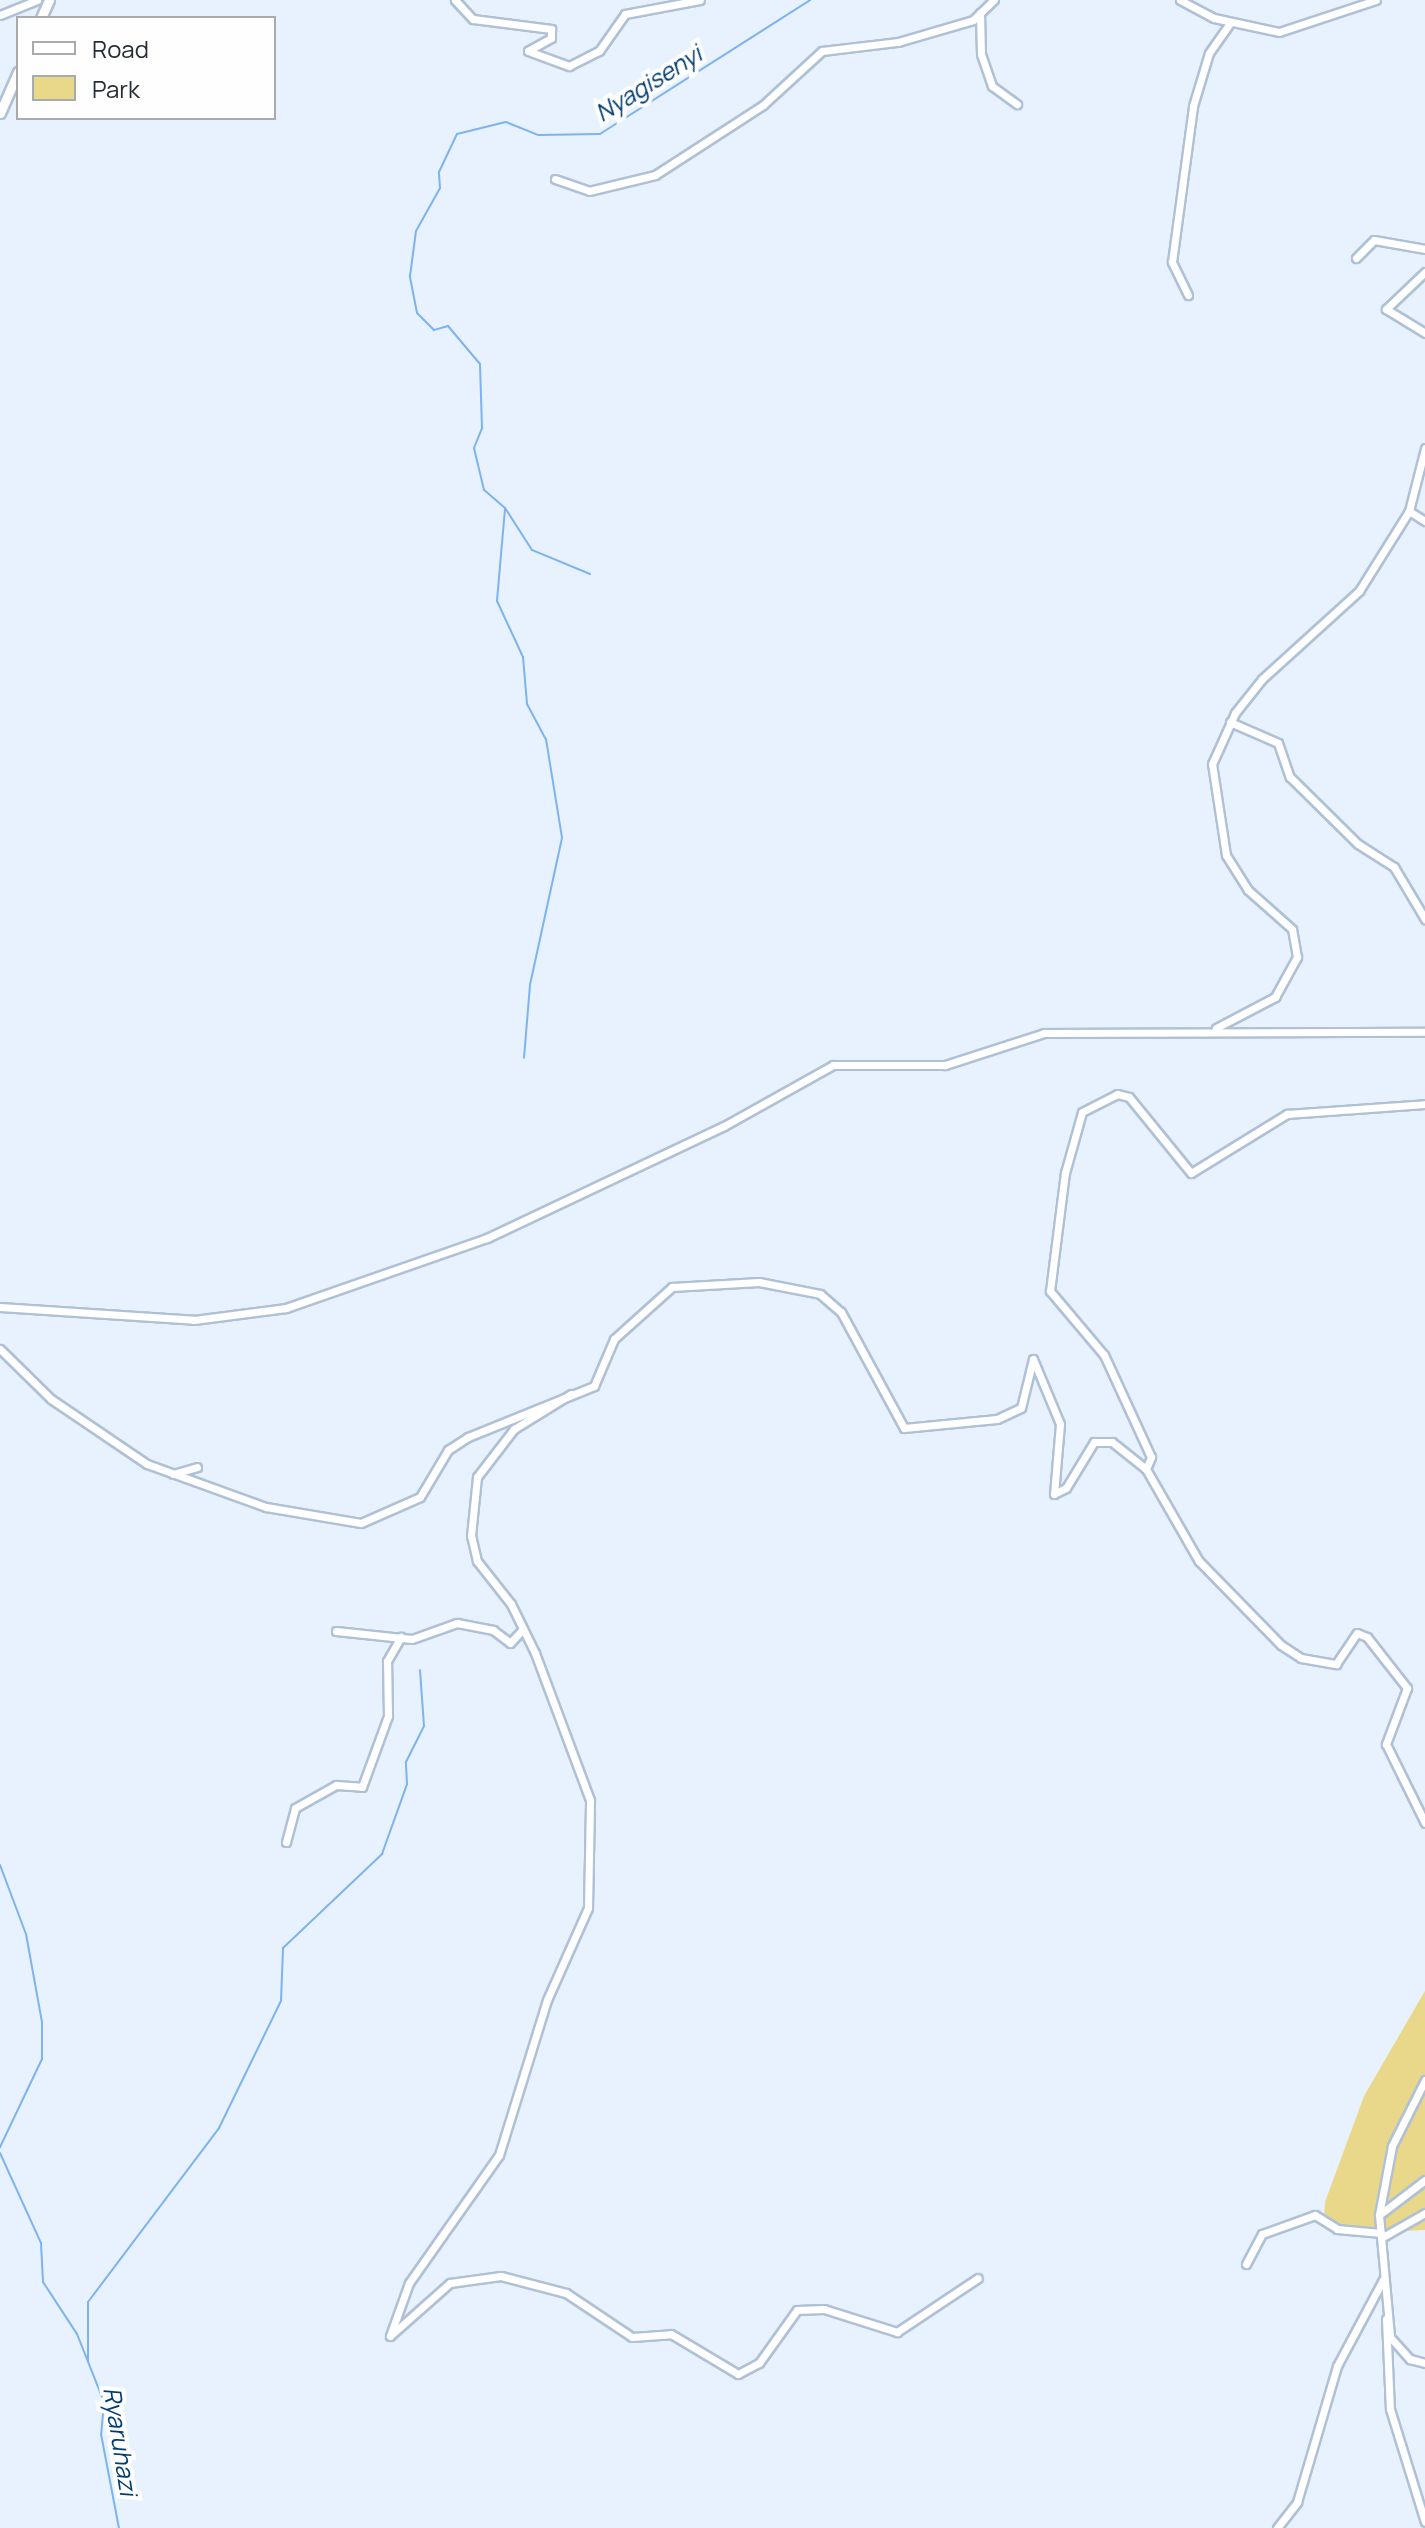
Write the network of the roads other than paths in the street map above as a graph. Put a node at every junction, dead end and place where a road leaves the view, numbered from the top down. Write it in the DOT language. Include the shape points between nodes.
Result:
graph roads {
  1 [pos="37,0"];
  2 [pos="455,0"];
  3 [pos="700,0"];
  4 [pos="994,0"];
  5 [pos="1180,0"];
  6 [pos="1376,0"];
  7 [pos="980,13"];
  8 [pos="0,15"];
  9 [pos="1230,23"];
  10 [pos="16,77"];
  11 [pos="1017,104"];
  12 [pos="0,113"];
  13 [pos="555,179"];
  14 [pos="1425,249"];
  15 [pos="1356,258"];
  16 [pos="1425,272"];
  17 [pos="1188,295"];
  18 [pos="1425,333"];
  19 [pos="1425,448"];
  20 [pos="1409,511"];
  21 [pos="1425,521"];
  22 [pos="1230,722"];
  23 [pos="1425,919"];
  24 [pos="1214,1029"];
  25 [pos="1425,1032"];
  26 [pos="1425,1104"];
  27 [pos="0,1307"];
  28 [pos="0,1349"];
  29 [pos="580,1390"];
  30 [pos="197,1467"];
  31 [pos="1146,1469"];
  32 [pos="171,1474"];
  33 [pos="523,1629"];
  34 [pos="336,1631"];
  35 [pos="401,1637"];
  36 [pos="1425,1823"];
  37 [pos="286,1842"];
  38 [pos="1425,2080"];
  39 [pos="1425,2180"];
  40 [pos="1425,2213"];
  41 [pos="1379,2215"];
  42 [pos="1381,2236"];
  43 [pos="1246,2264"];
  44 [pos="978,2278"];
  45 [pos="1384,2278"];
  46 [pos="1388,2312"];
  47 [pos="1425,2363"];
  48 [pos="1425,2522"];
  49 [pos="1277,2528"];
  1 -- 8 [label="street"];
  2 -- 3 [label="street" via="473,19 551,29 551,38 528,51 575,66 604,47 625,14"];
  4 -- 7 [label="street"];
  5 -- 9 [label="street"];
  6 -- 9 [label="street" via="1279,32"];
  7 -- 11 [label="street" via="981,54 992,86"];
  7 -- 13 [label="street" via="898,42 822,51 763,105 642,181 589,191"];
  9 -- 17 [label="street" via="1209,53 1193,106 1172,262"];
  10 -- 12 [label="main road"];
  14 -- 15 [label="street" via="1374,240"];
  16 -- 18 [label="street" via="1386,309"];
  19 -- 20 [label="street"];
  20 -- 21 [label="street"];
  20 -- 22 [label="street" via="1355,597 1284,655"];
  22 -- 23 [label="street" via="1278,743 1290,777 1358,844 1394,867"];
  22 -- 24 [label="street" via="1210,781 1222,840 1237,876 1292,929 1297,957 1275,997"];
  24 -- 25 [label="street"];
  24 -- 27 [label="street" via="1044,1033 945,1065 833,1065 724,1126 487,1238 269,1313 194,1320"];
  26 -- 31 [label="street" via="1287,1114 1191,1173 1129,1097 1117,1094 1082,1112 1065,1173 1050,1291 1104,1355 1151,1457"];
  28 -- 32 [label="street" via="51,1399"];
  29 -- 31 [label="street" via="594,1386 614,1339 672,1287 797,1286 841,1312 904,1428 997,1419 1021,1408 1033,1359 1060,1424 1054,1494 1062,1494 1102,1440"];
  29 -- 32 [label="street" via="468,1437 448,1450 420,1497 373,1521 276,1510"];
  29 -- 33 [label="street" via="514,1429 473,1486 473,1550"];
  30 -- 32 [label="street"];
  31 -- 36 [label="street" via="1193,1555 1281,1645 1301,1658 1336,1664 1359,1632 1404,1683 1407,1696 1386,1744"];
  33 -- 35 [label="street" via="511,1643 493,1630 457,1623"];
  33 -- 44 [label="street" via="590,1800 594,1860 583,1926 547,2000 506,2139 409,2283 390,2336 450,2283 501,2276 566,2293 632,2337 671,2334 738,2374 759,2363 797,2310 824,2309 897,2332"];
  34 -- 35 [label="street"];
  35 -- 37 [label="street" via="387,1661 388,1716 362,1787 336,1785 295,1808"];
  38 -- 41 [label="street" via="1392,2146"];
  39 -- 41 [label="street"];
  40 -- 42 [label="street"];
  41 -- 42 [label="street"];
  42 -- 43 [label="street" via="1337,2229 1315,2215 1262,2234"];
  42 -- 45 [label="street"];
  45 -- 46 [label="street"];
  45 -- 49 [label="street" via="1337,2366 1297,2502"];
  46 -- 47 [label="street" via="1398,2350"];
  46 -- 48 [label="street" via="1390,2409"];
}
